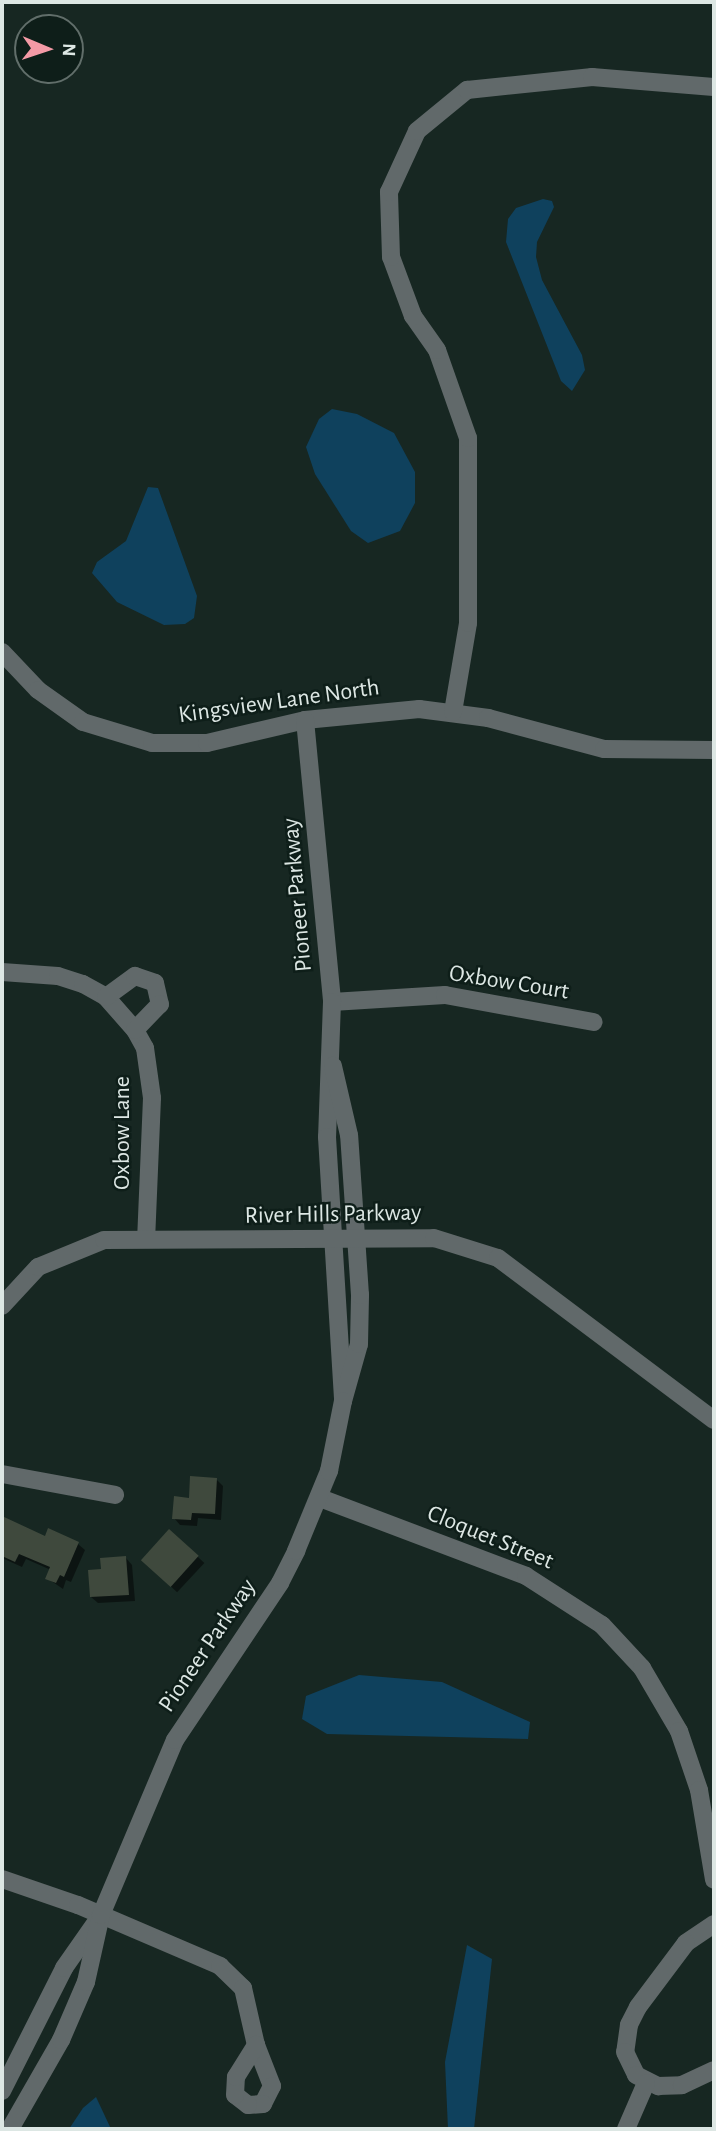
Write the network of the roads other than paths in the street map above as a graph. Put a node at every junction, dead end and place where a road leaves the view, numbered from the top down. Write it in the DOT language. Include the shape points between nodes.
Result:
graph roads {
  1 [pos="714,87"];
  2 [pos="2,652"];
  3 [pos="453,712"];
  4 [pos="305,720"];
  5 [pos="714,750"];
  6 [pos="2,972"];
  7 [pos="106,997"];
  8 [pos="332,1002"];
  9 [pos="594,1021"];
  10 [pos="135,1030"];
  11 [pos="333,1066"];
  12 [pos="357,1238"];
  13 [pos="146,1239"];
  14 [pos="331,1239"];
  15 [pos="2,1306"];
  16 [pos="343,1401"];
  17 [pos="714,1420"];
  18 [pos="2,1474"];
  19 [pos="115,1495"];
  20 [pos="320,1498"];
  21 [pos="2,1879"];
  22 [pos="714,1880"];
  23 [pos="101,1915"];
  24 [pos="714,1924"];
  25 [pos="256,2045"];
  26 [pos="714,2070"];
  27 [pos="646,2083"];
  28 [pos="2,2091"];
  29 [pos="10,2129"];
  30 [pos="626,2129"];
  1 -- 3 [label="street" via="592,78 467,90 417,131 389,192 391,257 413,316 437,350 468,438 468,623"];
  2 -- 4 [label="street, Kingsview Lane North" via="38,691 83,722 152,743 207,743"];
  3 -- 4 [label="street, Kingsview Lane North" via="377,711"];
  3 -- 5 [label="street, Kingsview Lane North" via="604,749"];
  4 -- 8 [label="street, Pioneer Parkway"];
  6 -- 7 [label="street, Oxbow Lane" via="58,976"];
  7 -- 10 [label="street, Oxbow Lane"];
  7 -- 10 [label="street" via="135,976 155,983 160,1004"];
  8 -- 9 [label="street, Oxbow Court" via="445,995"];
  8 -- 11 [label="street, Pioneer Parkway"];
  10 -- 13 [label="street, Oxbow Lane" via="145,1048 152,1098"];
  11 -- 12 [label="street, Pioneer Parkway" via="349,1135"];
  11 -- 14 [label="street, Pioneer Parkway" via="327,1137"];
  12 -- 14 [label="street, River Hills Parkway"];
  12 -- 16 [label="street, Pioneer Parkway" via="359,1343"];
  12 -- 17 [label="street, River Hills Parkway" via="434,1238 498,1258"];
  13 -- 14 [label="street, River Hills Parkway"];
  13 -- 15 [label="street, River Hills Parkway" via="104,1240 60,1255 38,1267"];
  14 -- 16 [label="street, Pioneer Parkway"];
  16 -- 20 [label="street, Pioneer Parkway"];
  18 -- 19 [label="street"];
  20 -- 22 [label="street, Cloquet Street" via="526,1576 602,1625 642,1668 679,1731 699,1790"];
  20 -- 23 [label="street, Pioneer Parkway" via="280,1583 175,1740"];
  21 -- 23 [label="street"];
  23 -- 25 [label="street" via="220,1966 243,1988"];
  23 -- 28 [label="street, Pioneer Parkway" via="64,1968"];
  23 -- 29 [label="street, Pioneer Parkway" via="81,1994 61,2040"];
  24 -- 27 [label="street" via="686,1943 629,2025 625,2052 636,2075"];
  26 -- 27 [label="street" via="682,2085"];
  27 -- 30 [label="street"];
}
